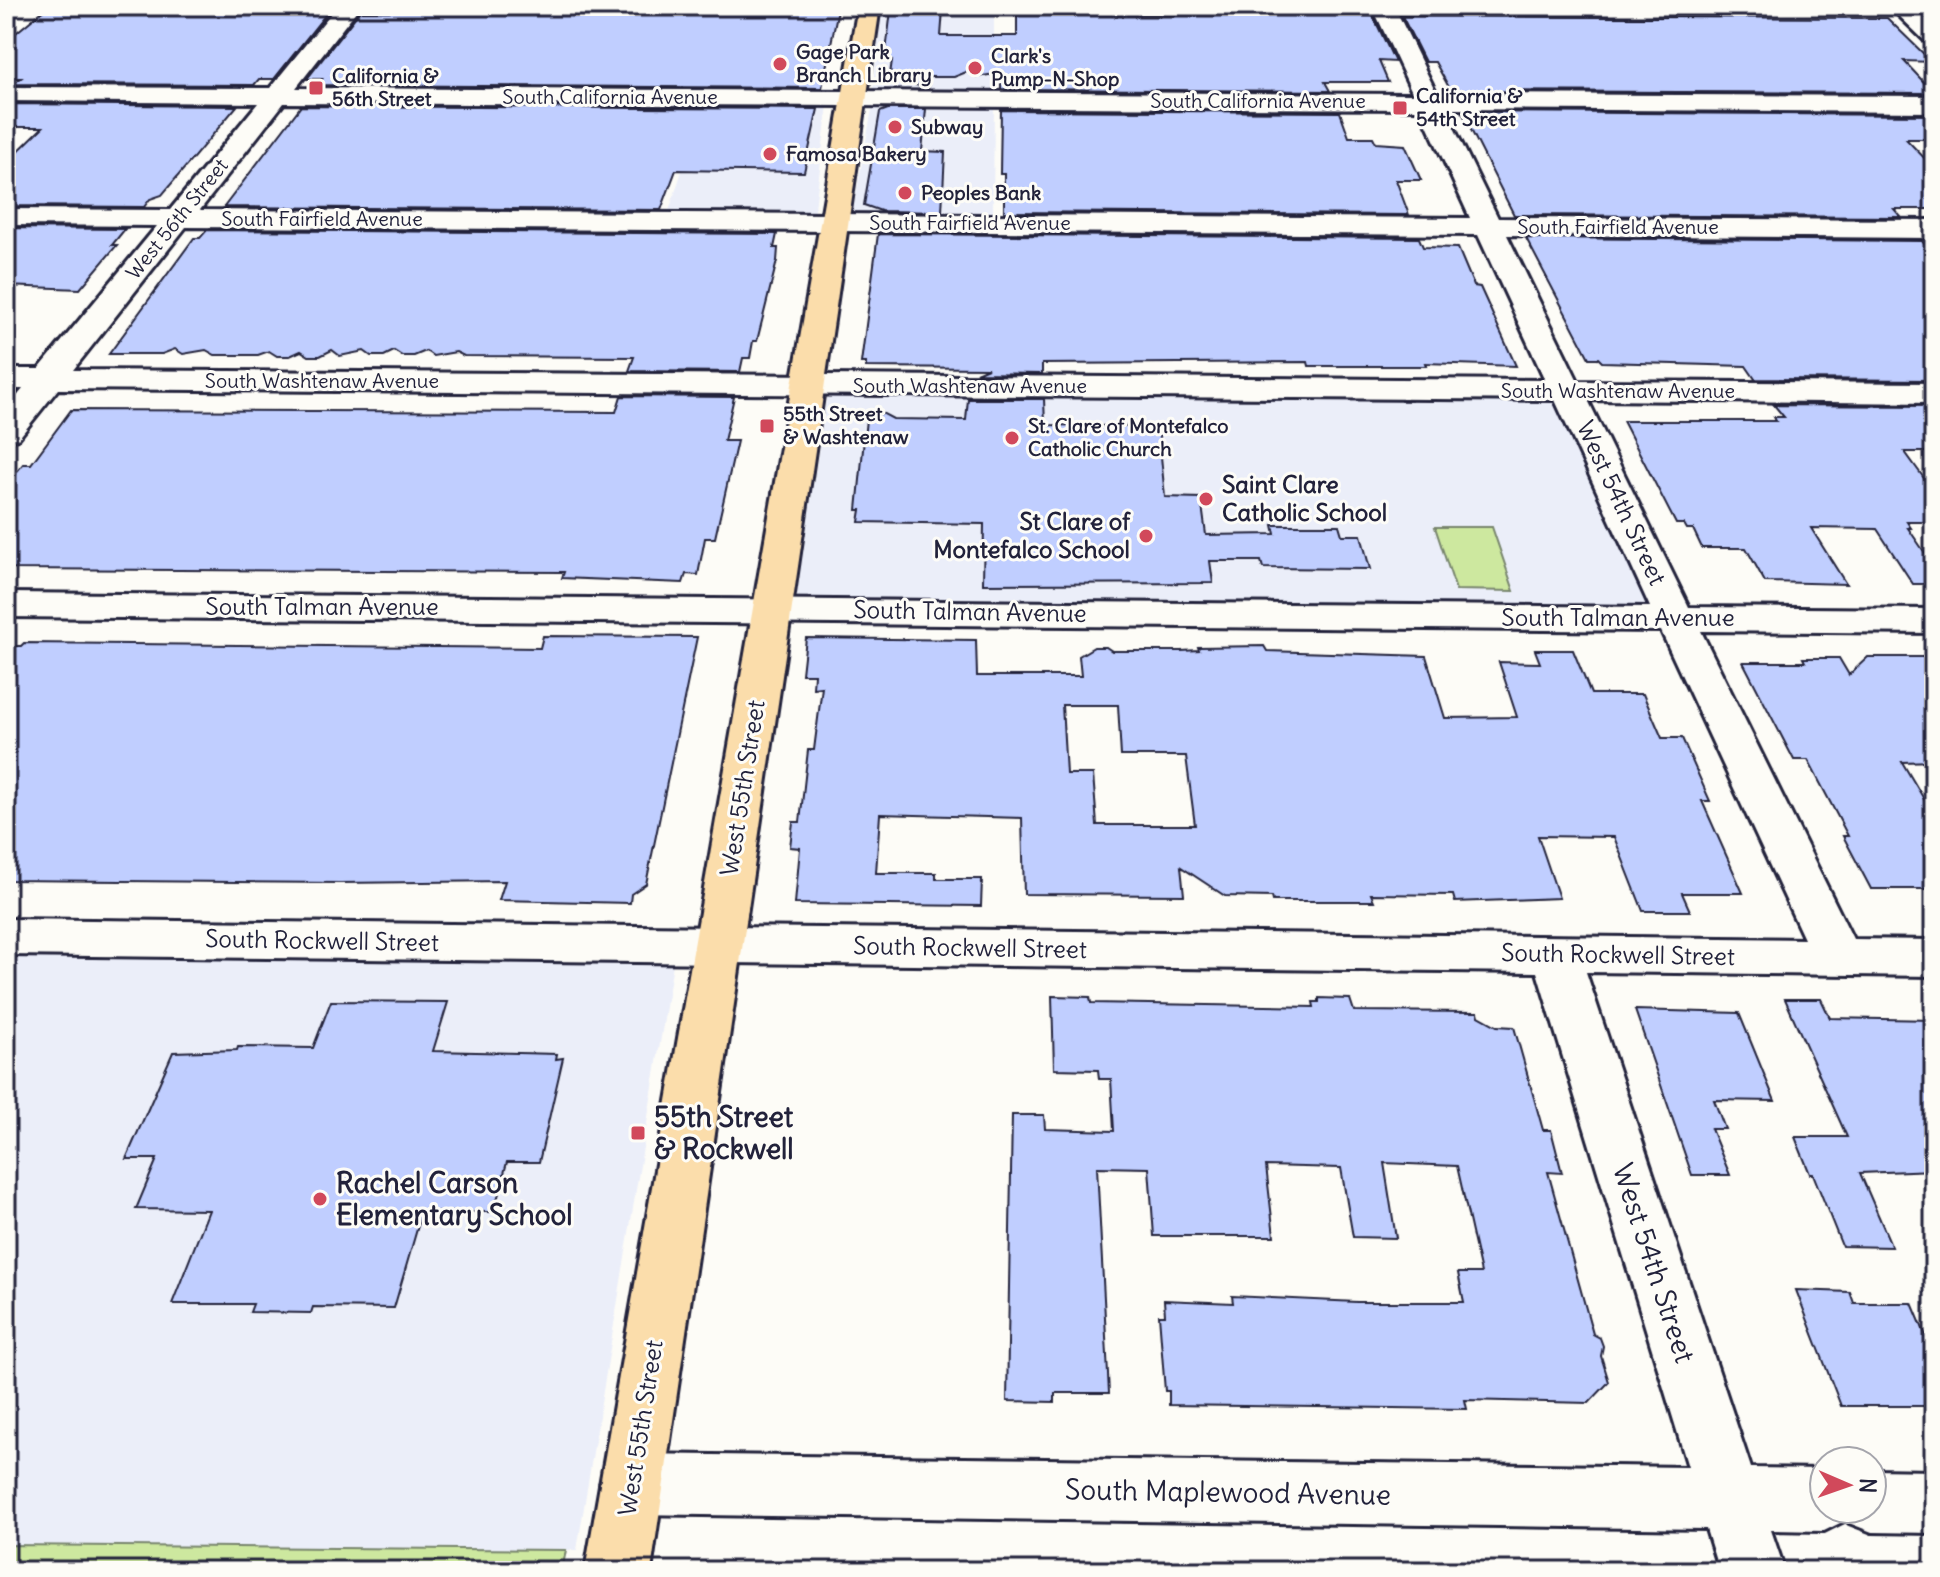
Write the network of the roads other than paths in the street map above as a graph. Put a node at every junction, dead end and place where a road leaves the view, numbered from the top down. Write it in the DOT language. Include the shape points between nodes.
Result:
graph roads {
  1 [pos="349,6"];
  2 [pos="869,6"];
  3 [pos="1383,6"];
  4 [pos="1900,6"];
  5 [pos="1924,6"];
  6 [pos="1934,6"];
  7 [pos="1934,37"];
  8 [pos="6,94"];
  9 [pos="278,95"];
  10 [pos="854,98"];
  11 [pos="1429,102"];
  12 [pos="1934,104"];
  13 [pos="6,217"];
  14 [pos="178,218"];
  15 [pos="833,222"];
  16 [pos="1489,226"];
  17 [pos="1934,229"];
  18 [pos="6,379"];
  19 [pos="49,379"];
  20 [pos="808,385"];
  21 [pos="1567,390"];
  22 [pos="1934,393"];
  23 [pos="6,432"];
  24 [pos="6,605"];
  25 [pos="772,610"];
  26 [pos="1675,619"];
  27 [pos="1934,621"];
  28 [pos="6,937"];
  29 [pos="718,945"];
  30 [pos="1556,954"];
  31 [pos="1837,957"];
  32 [pos="1934,958"];
  33 [pos="632,1484"];
  34 [pos="1729,1499"];
  35 [pos="1808,1500"];
  36 [pos="1888,1501"];
  37 [pos="1934,1502"];
  38 [pos="618,1571"];
  39 [pos="1752,1571"];
  1 -- 9 [label="street, West 56th Street"];
  2 -- 10 [label="main road, West 55th Street"];
  3 -- 11 [label="street, West 54th Street"];
  4 -- 7 [label="street"];
  5 -- 6 [label="street"];
  8 -- 9 [label="street, South California Avenue"];
  9 -- 10 [label="street, South California Avenue"];
  9 -- 14 [label="street, West 56th Street"];
  10 -- 11 [label="street, South California Avenue"];
  10 -- 15 [label="main road, West 55th Street"];
  11 -- 12 [label="street, South California Avenue"];
  11 -- 16 [label="street, West 54th Street"];
  13 -- 14 [label="street, South Fairfield Avenue"];
  14 -- 15 [label="street, South Fairfield Avenue"];
  14 -- 19 [label="street, West 56th Street"];
  15 -- 16 [label="street, South Fairfield Avenue"];
  15 -- 20 [label="main road, West 55th Street"];
  16 -- 17 [label="street, South Fairfield Avenue"];
  16 -- 21 [label="street, West 54th Street"];
  18 -- 19 [label="street, South Washtenaw Avenue"];
  19 -- 20 [label="street, South Washtenaw Avenue"];
  19 -- 23 [label="street, West 56th Street"];
  20 -- 21 [label="street, South Washtenaw Avenue"];
  20 -- 25 [label="main road, West 55th Street"];
  21 -- 22 [label="street, South Washtenaw Avenue"];
  21 -- 26 [label="street, West 54th Street"];
  24 -- 25 [label="street, South Talman Avenue"];
  25 -- 26 [label="street, South Talman Avenue"];
  25 -- 29 [label="main road, West 55th Street"];
  26 -- 27 [label="street, South Talman Avenue"];
  26 -- 31 [label="street, West 54th Street"];
  28 -- 29 [label="street, South Rockwell Street"];
  29 -- 30 [label="street, South Rockwell Street"];
  29 -- 33 [label="main road, West 55th Street"];
  30 -- 31 [label="street, South Rockwell Street"];
  30 -- 34 [label="street, West 54th Street"];
  31 -- 32 [label="street, South Rockwell Street"];
  33 -- 34 [label="street, South Maplewood Avenue"];
  33 -- 38 [label="main road, West 55th Street"];
  34 -- 35 [label="street, South Maplewood Avenue"];
  34 -- 39 [label="street, West 54th Street"];
  36 -- 37 [label="street"];
}
